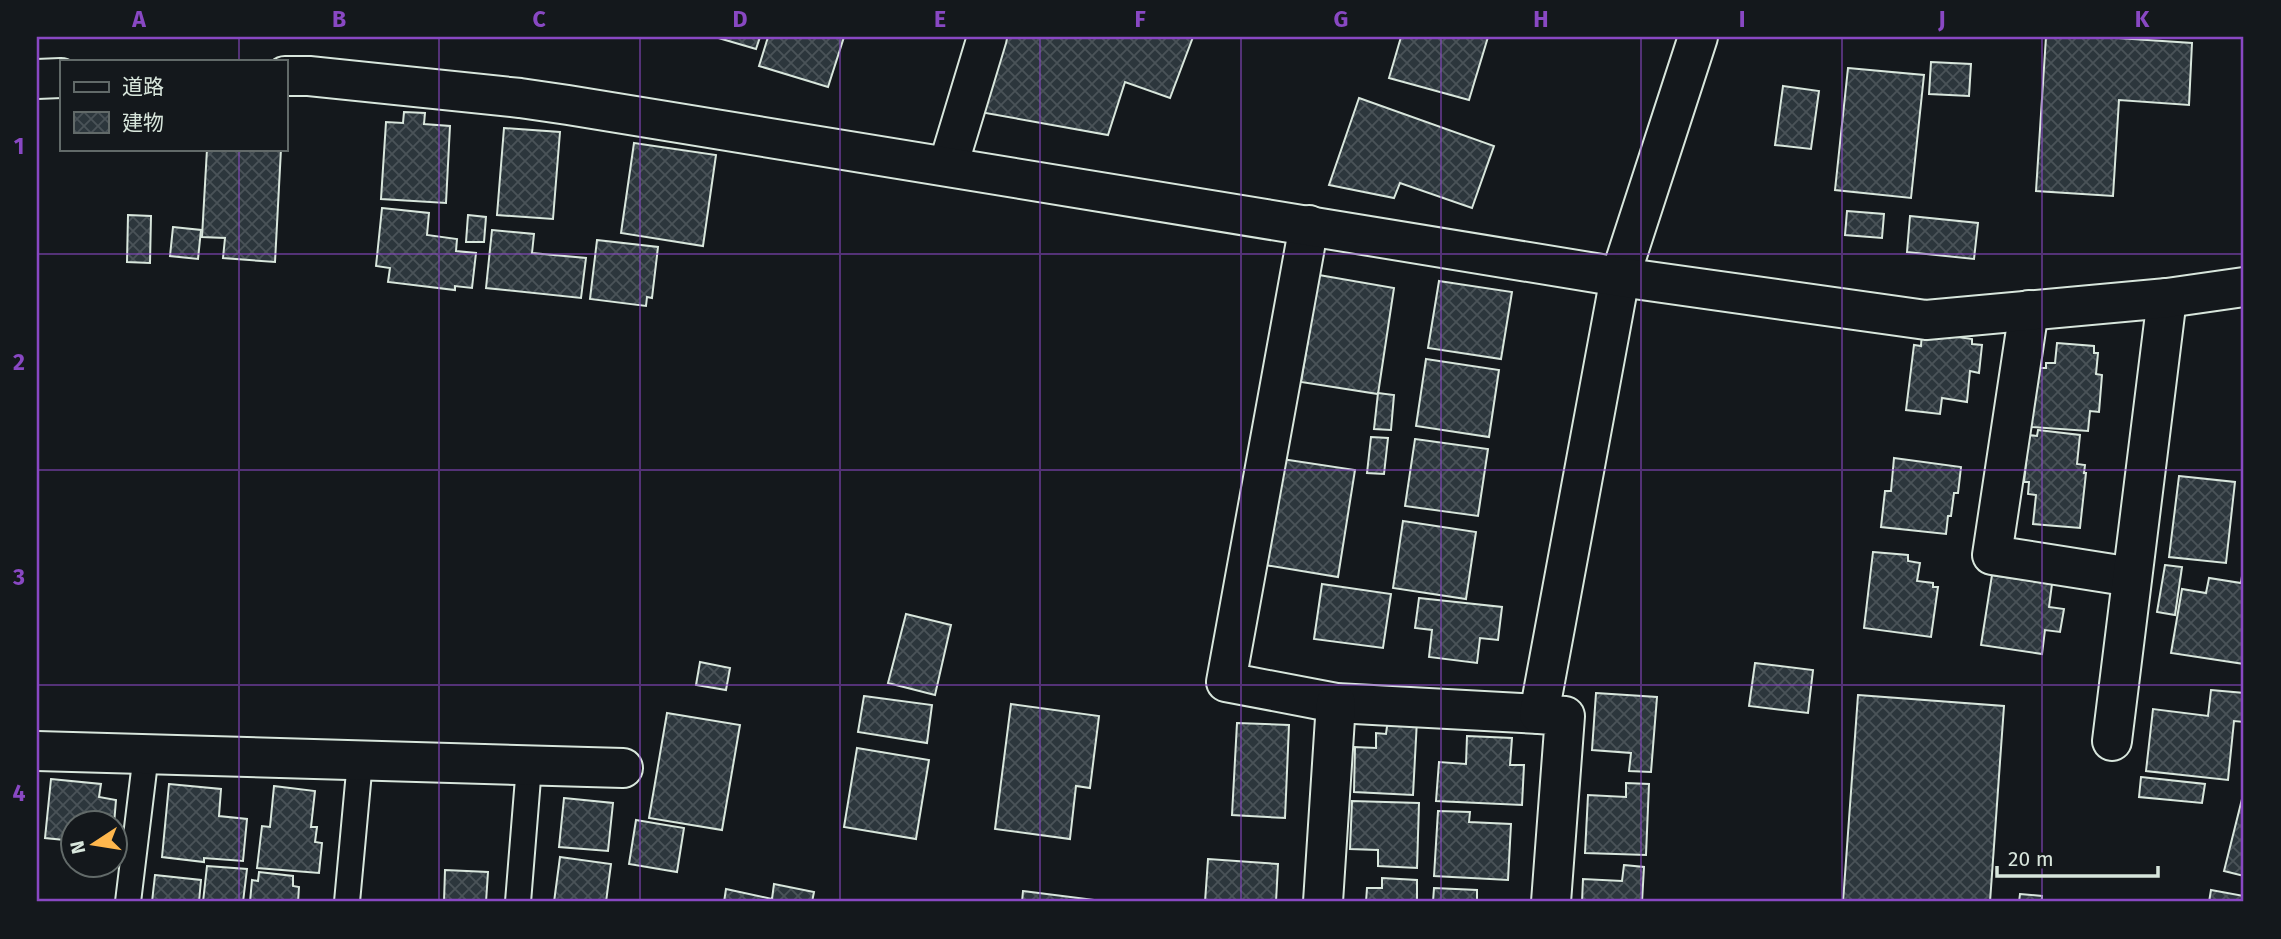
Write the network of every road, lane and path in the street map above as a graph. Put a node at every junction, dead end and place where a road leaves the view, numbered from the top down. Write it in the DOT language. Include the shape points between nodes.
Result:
graph roads {
  1 [pos="987,37"];
  2 [pos="1698,37"];
  3 [pos="287,76"];
  4 [pos="60,78"];
  5 [pos="37,79"];
  6 [pos="948,166"];
  7 [pos="1308,226"];
  8 [pos="1619,276"];
  9 [pos="2244,287"];
  10 [pos="2167,298"];
  11 [pos="2029,310"];
  12 [pos="2132,577"];
  13 [pos="1336,703"];
  14 [pos="1539,714"];
  15 [pos="2112,741"];
  16 [pos="37,751"];
  17 [pos="146,754"];
  18 [pos="359,761"];
  19 [pos="529,766"];
  20 [pos="623,768"];
  21 [pos="128,902"];
  22 [pos="346,902"];
  23 [pos="518,902"];
  24 [pos="1323,902"];
  25 [pos="1551,902"];
  1 -- 6 [label="street"];
  2 -- 8 [label="street"];
  3 -- 6 [label="street" via="520,97"];
  4 -- 5 [label="street"];
  6 -- 7 [label="street"];
  7 -- 8 [label="street"];
  7 -- 13 [label="street" via="1226,682"];
  8 -- 11 [label="street" via="1926,320"];
  8 -- 14 [label="street"];
  9 -- 10 [label="street"];
  10 -- 11 [label="street"];
  10 -- 12 [label="street"];
  11 -- 12 [label="street" via="1992,555"];
  12 -- 15 [label="street"];
  13 -- 14 [label="street"];
  13 -- 24 [label="street"];
  14 -- 25 [label="street" via="1565,716"];
  16 -- 17 [label="street"];
  17 -- 18 [label="street"];
  17 -- 21 [label="lane"];
  18 -- 19 [label="street"];
  18 -- 22 [label="lane"];
  19 -- 20 [label="street"];
  19 -- 23 [label="lane"];
}
